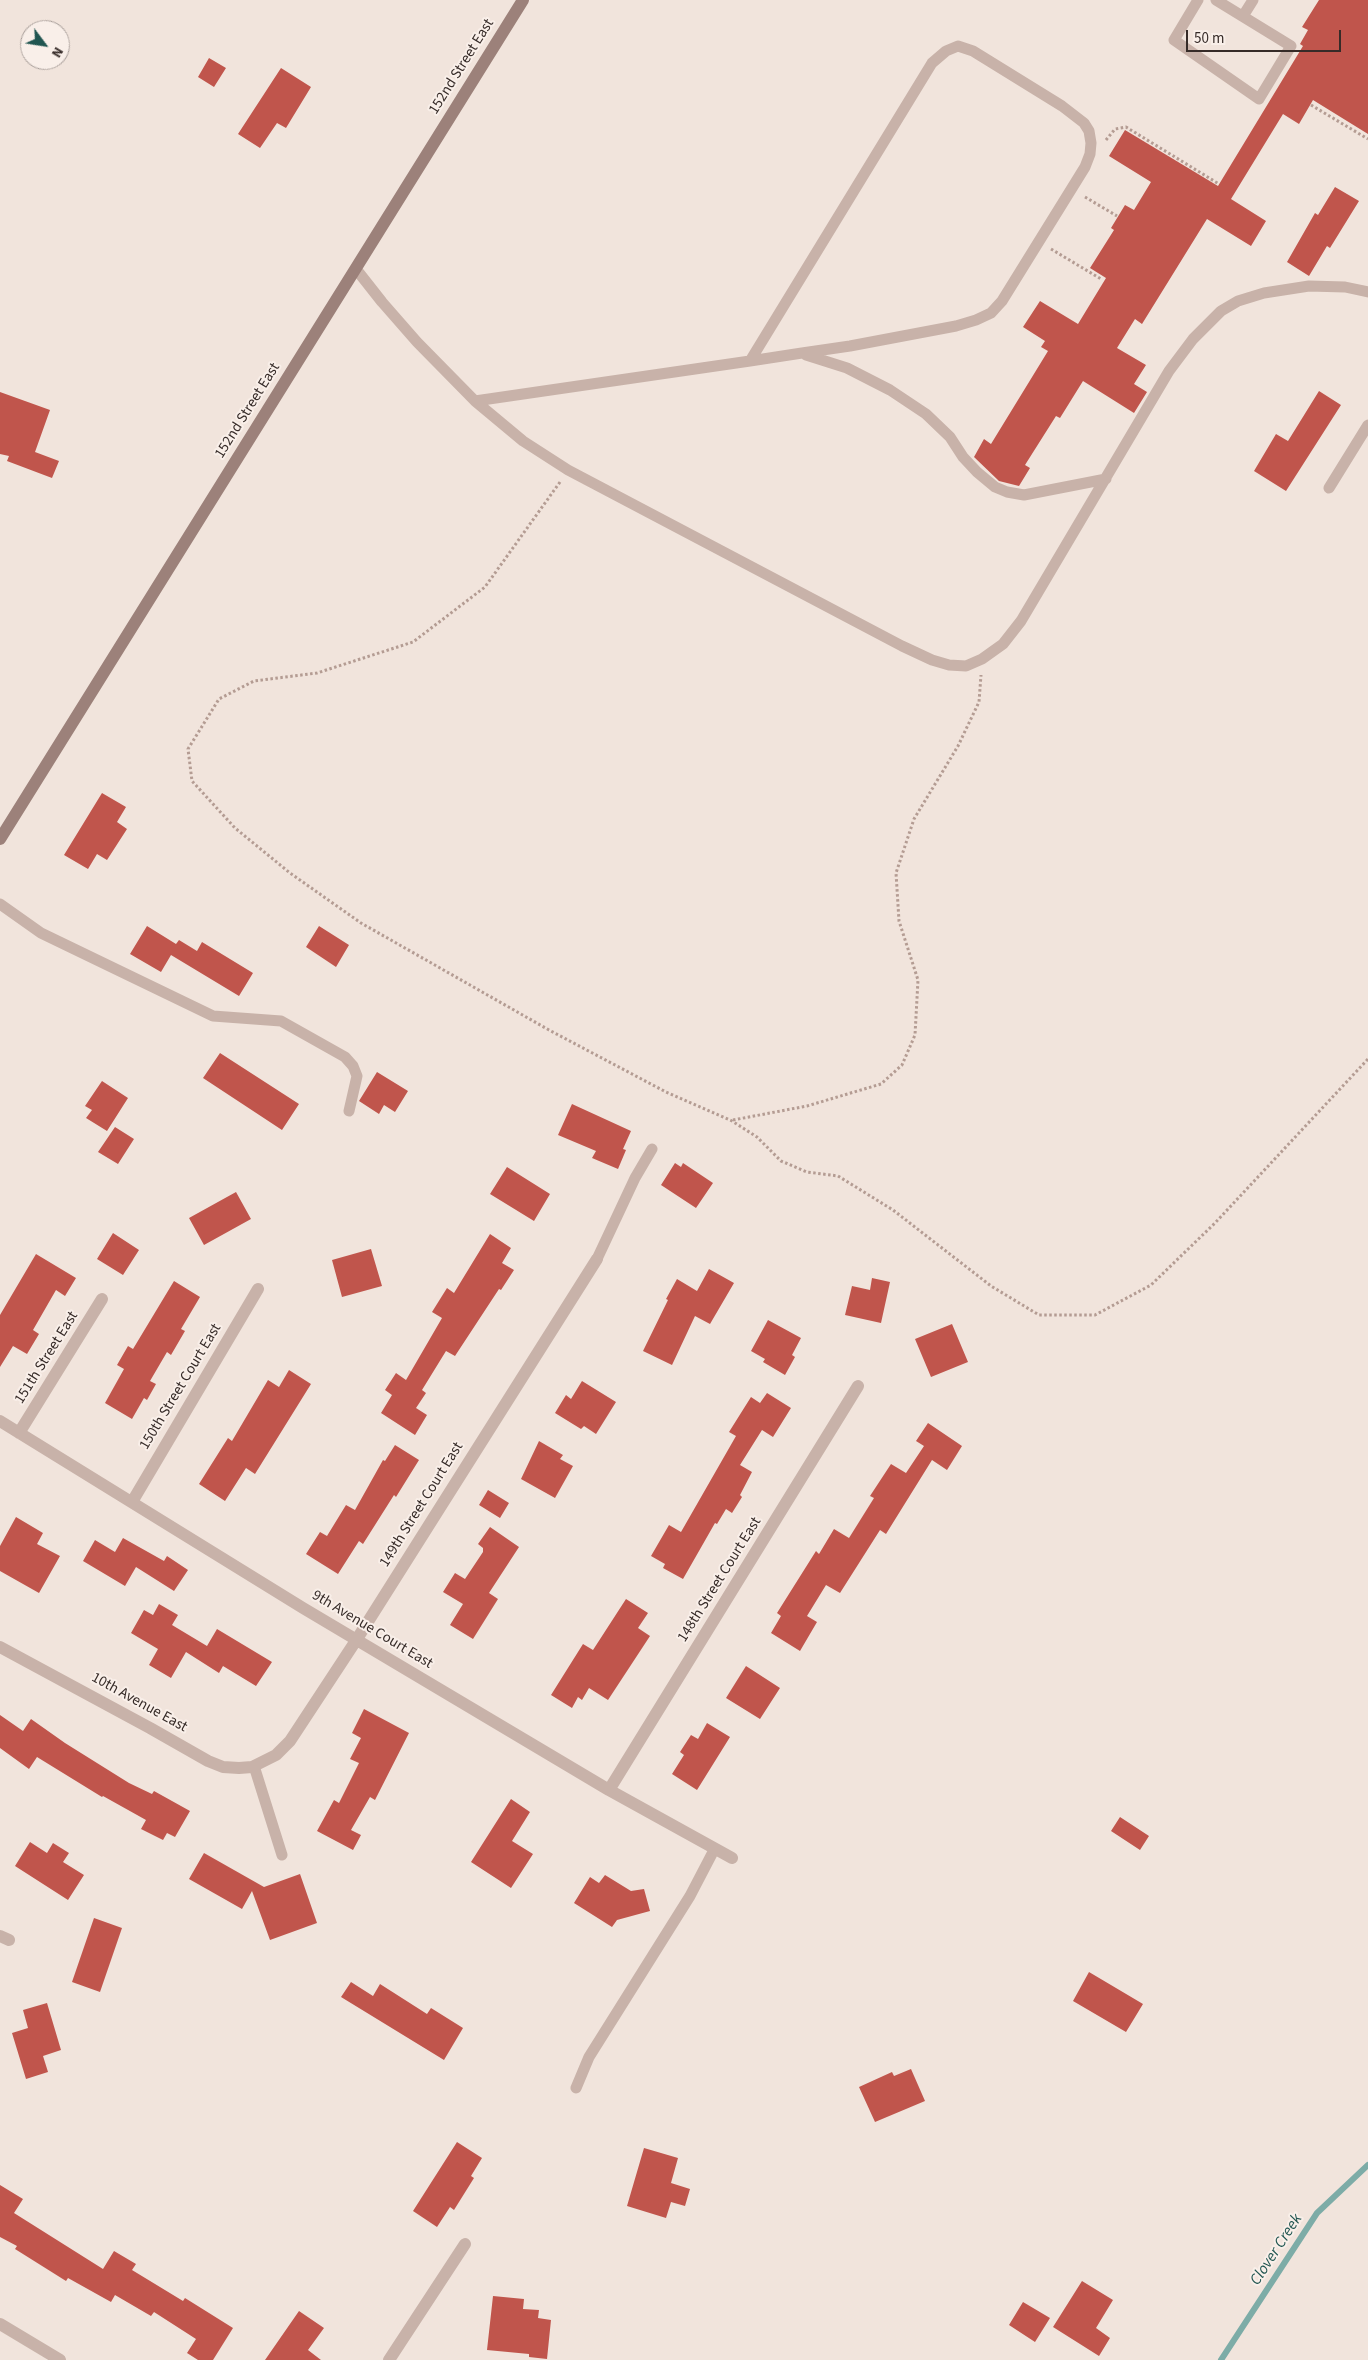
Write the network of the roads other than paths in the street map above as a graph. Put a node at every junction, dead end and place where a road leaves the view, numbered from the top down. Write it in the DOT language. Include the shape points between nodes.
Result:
graph roads {
  1 [pos="523,0"];
  2 [pos="1198,0"];
  3 [pos="1216,0"];
  4 [pos="1253,0"];
  5 [pos="1243,16"];
  6 [pos="356,269"];
  7 [pos="1368,292"];
  8 [pos="802,353"];
  9 [pos="750,361"];
  10 [pos="475,401"];
  11 [pos="1368,425"];
  12 [pos="1106,479"];
  13 [pos="1329,488"];
  14 [pos="0,839"];
  15 [pos="0,904"];
  16 [pos="349,1111"];
  17 [pos="652,1149"];
  18 [pos="596,1259"];
  19 [pos="258,1289"];
  20 [pos="102,1299"];
  21 [pos="858,1386"];
  22 [pos="0,1422"];
  23 [pos="20,1433"];
  24 [pos="132,1502"];
  25 [pos="357,1640"];
  26 [pos="0,1647"];
  27 [pos="260,1763"];
  28 [pos="609,1790"];
  29 [pos="714,1850"];
  30 [pos="282,1855"];
  31 [pos="732,1858"];
  32 [pos="576,2088"];
  33 [pos="465,2244"];
  34 [pos="0,2324"];
  35 [pos="60,2360"];
  36 [pos="389,2360"];
  1 -- 6 [label="main road, 152nd Street East"];
  2 -- 5 [label="lane" via="1174,40 1259,98 1291,46"];
  3 -- 5 [label="lane"];
  4 -- 5 [label="lane"];
  6 -- 10 [label="lane" via="417,342"];
  6 -- 14 [label="main road, 152nd Street East"];
  7 -- 12 [label="lane" via="1345,287 1309,286 1264,293 1238,301 1221,311 1193,338 1169,371"];
  8 -- 9 [label="lane"];
  8 -- 9 [label="lane" via="893,338 976,320 990,313 1002,301 1085,167 1091,143 1084,123 973,51 958,46 946,51 932,63"];
  8 -- 12 [label="lane" via="847,368 898,394 950,437 977,472 1007,492 1024,496"];
  9 -- 10 [label="lane"];
  10 -- 12 [label="lane" via="523,441 568,470 932,660 949,665 966,666 1003,644 1021,621"];
  11 -- 13 [label="lane"];
  15 -- 16 [label="lane" via="41,933 213,1016 281,1021 345,1057 357,1076"];
  17 -- 18 [label="lane"];
  18 -- 25 [label="street, 149th Street Court East"];
  19 -- 24 [label="street, 150th Street Court East"];
  20 -- 23 [label="street, 151th Street East"];
  21 -- 28 [label="street, 148th Street Court East"];
  22 -- 23 [label="street, 9th Avenue Court East"];
  23 -- 24 [label="street, 9th Avenue Court East"];
  24 -- 25 [label="street, 9th Avenue Court East"];
  25 -- 27 [label="street, 149th Street Court East" via="290,1741 276,1755"];
  25 -- 28 [label="street, 9th Avenue Court East"];
  26 -- 27 [label="street, 10th Avenue East" via="208,1761 223,1767"];
  27 -- 30 [label="lane"];
  28 -- 29 [label="street, 9th Avenue Court East"];
  29 -- 31 [label="street, 9th Avenue Court East"];
  29 -- 32 [label="lane" via="690,1896 589,2057"];
  33 -- 36 [label="street"];
  34 -- 35 [label="street"];
}
